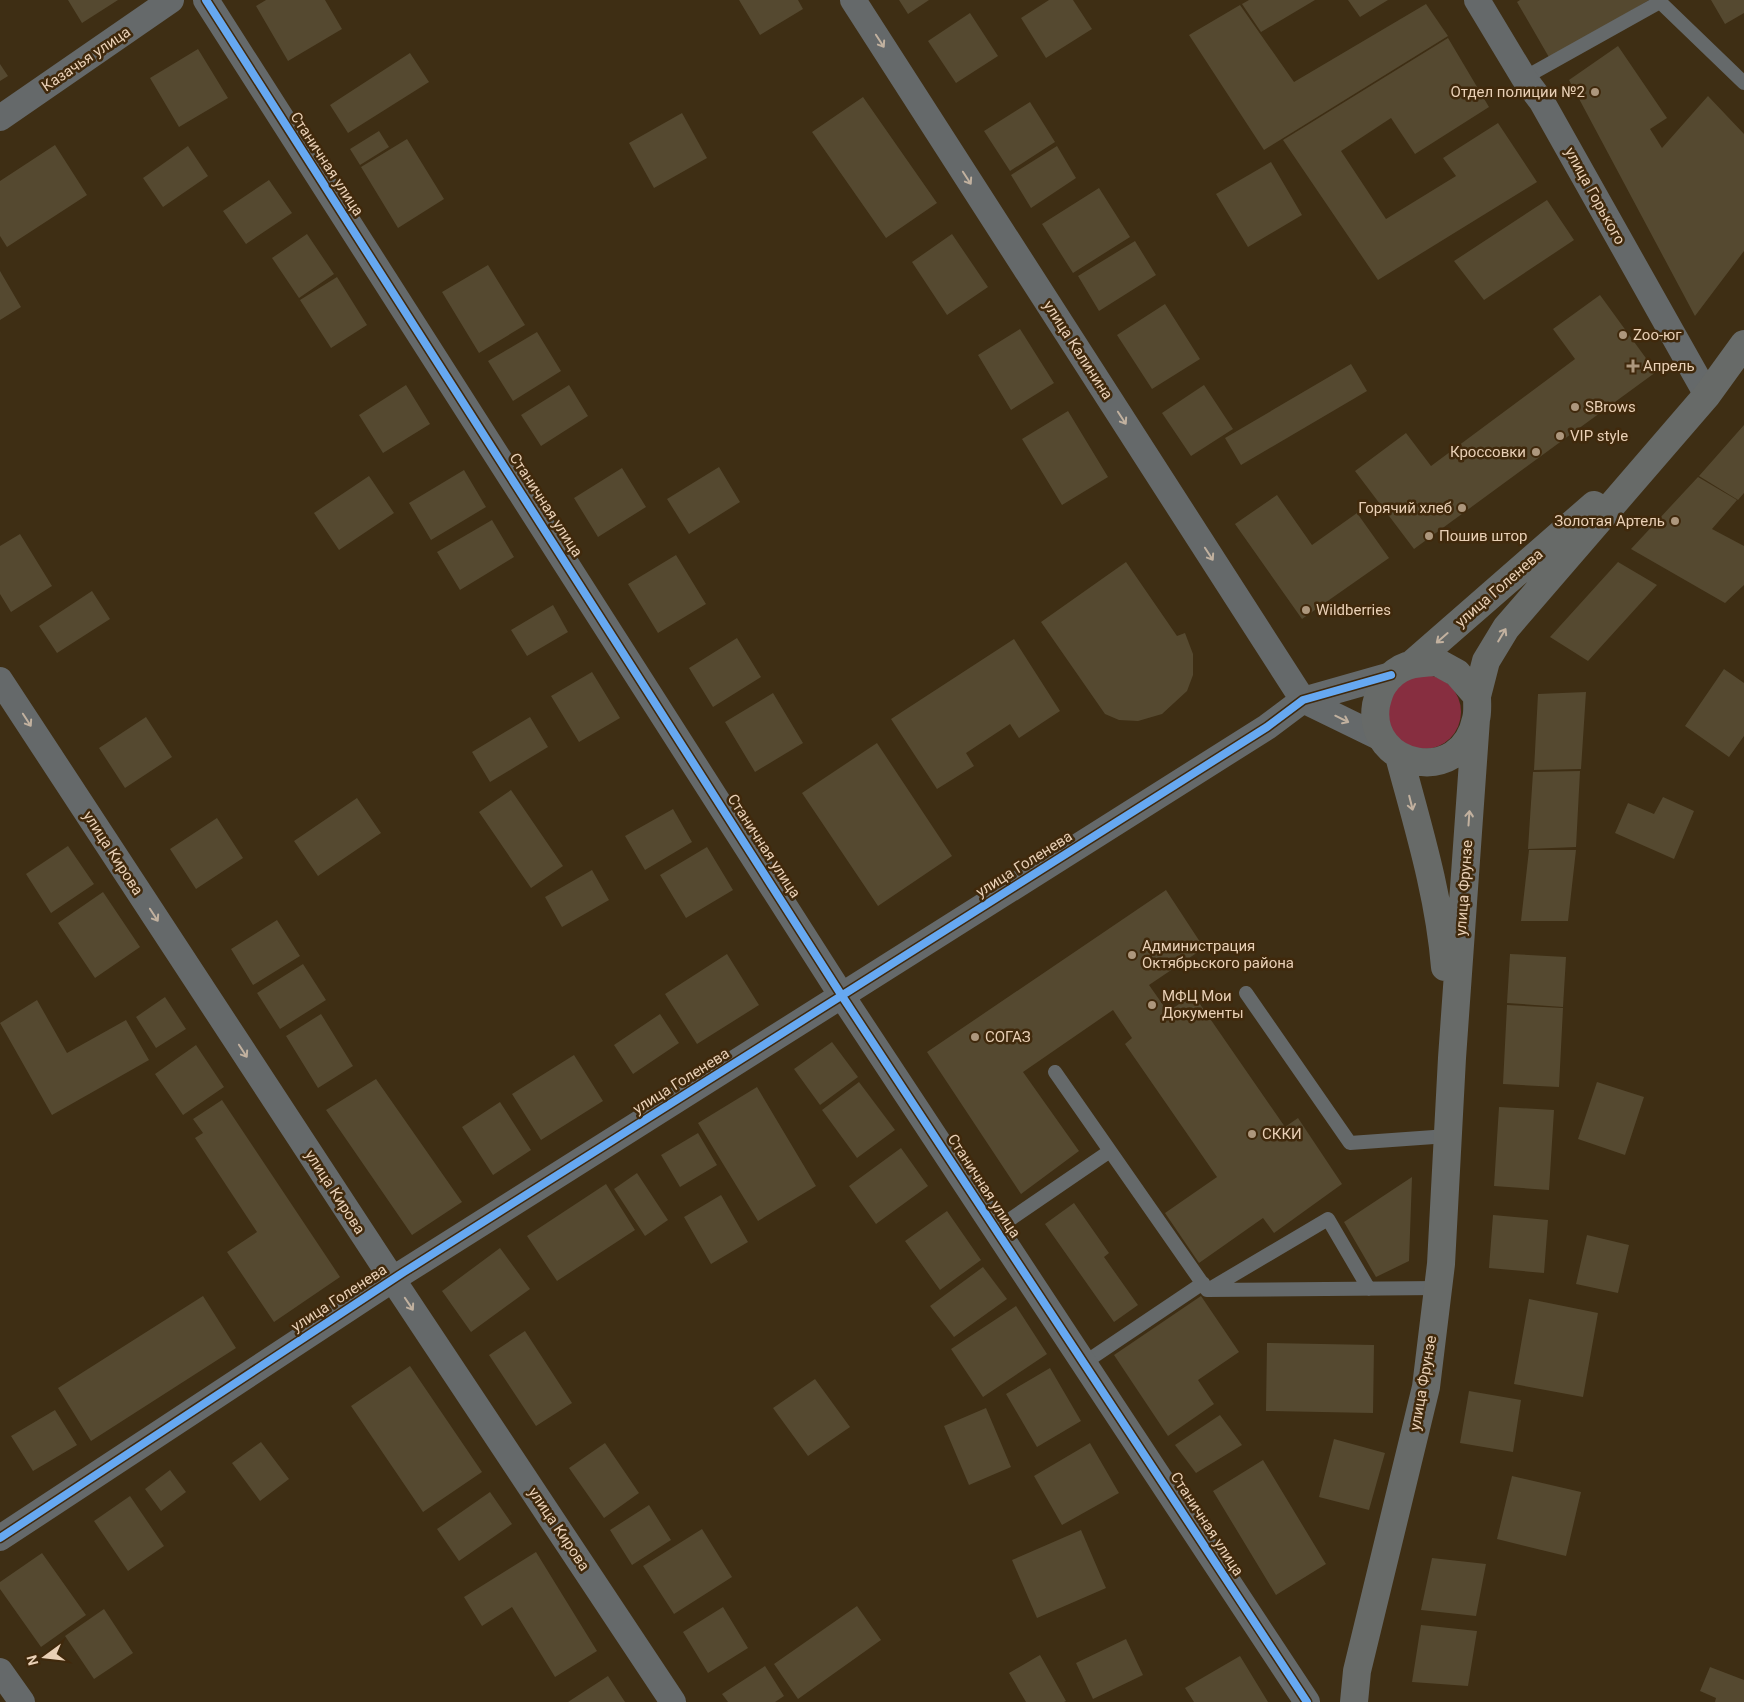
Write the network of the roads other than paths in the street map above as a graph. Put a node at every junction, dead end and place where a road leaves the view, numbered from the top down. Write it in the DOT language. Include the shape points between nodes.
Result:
graph roads {
  1 [pos="171,0"];
  2 [pos="206,0"];
  3 [pos="853,0"];
  4 [pos="1477,0"];
  5 [pos="1524,78"];
  6 [pos="1744,83"];
  7 [pos="0,118"];
  8 [pos="1744,344"];
  9 [pos="1707,395"];
  10 [pos="1675,432"];
  11 [pos="1402,669"];
  12 [pos="0,680"];
  13 [pos="1303,700"];
  14 [pos="1476,707"];
  15 [pos="1390,747"];
  16 [pos="1246,993"];
  17 [pos="842,996"];
  18 [pos="1452,1058"];
  19 [pos="1055,1072"];
  20 [pos="1448,1136"];
  21 [pos="1110,1151"];
  22 [pos="996,1229"];
  23 [pos="393,1280"];
  24 [pos="1205,1287"];
  25 [pos="1438,1288"];
  26 [pos="1369,1290"];
  27 [pos="1084,1363"];
  28 [pos="0,1538"];
  29 [pos="0,1671"];
  30 [pos="22,1702"];
  31 [pos="673,1702"];
  32 [pos="1307,1702"];
  33 [pos="1354,1702"];
  1 -- 7 [label="street, Казачья улица"];
  2 -- 17 [label="street, Станичная улица"];
  3 -- 13 [label="street, улица Калинина, one-way"];
  4 -- 5 [label="street, улица Горького"];
  5 -- 6 [label="lane" via="1660,2"];
  5 -- 9 [label="street, улица Горького" via="1542,102"];
  8 -- 9 [label="main road, улица Голенева"];
  9 -- 10 [label="main road, улица Голенева"];
  10 -- 11 [label="main road, улица Голенева, one-way"];
  14 -- 10 [label="main road, улица Голенева, one-way" via="1486,661 1506,628"];
  11 -- 13 [label="street, улица Голенева"];
  11 -- 14 [label="main road" via="1437,662 1457,672"];
  11 -- 15 [label="main road" via="1379,691 1375,715"];
  12 -- 23 [label="street, улица Кирова, one-way"];
  13 -- 15 [label="street, one-way"];
  13 -- 17 [label="street, улица Голенева" via="1267,727"];
  14 -- 15 [label="main road" via="1466,744 1448,758 1423,764"];
  18 -- 14 [label="main road, улица Фрунзе, one-way"];
  15 -- 18 [label="main road, улица Фрунзе, one-way" via="1430,868 1442,932"];
  16 -- 20 [label="lane" via="1350,1143"];
  17 -- 22 [label="street, Станичная улица"];
  17 -- 23 [label="street, улица Голенева"];
  18 -- 20 [label="main road, улица Фрунзе"];
  19 -- 21 [label="lane"];
  20 -- 25 [label="main road, улица Фрунзе"];
  21 -- 22 [label="lane"];
  21 -- 24 [label="lane"];
  22 -- 27 [label="street, Станичная улица"];
  23 -- 28 [label="street, улица Голенева"];
  23 -- 31 [label="street, улица Кирова, one-way"];
  24 -- 26 [label="lane"];
  24 -- 26 [label="lane" via="1328,1219"];
  24 -- 27 [label="lane"];
  25 -- 26 [label="lane"];
  25 -- 33 [label="main road, улица Фрунзе" via="1426,1387 1357,1671"];
  27 -- 32 [label="street, Станичная улица"];
  29 -- 30 [label="street"];
}
